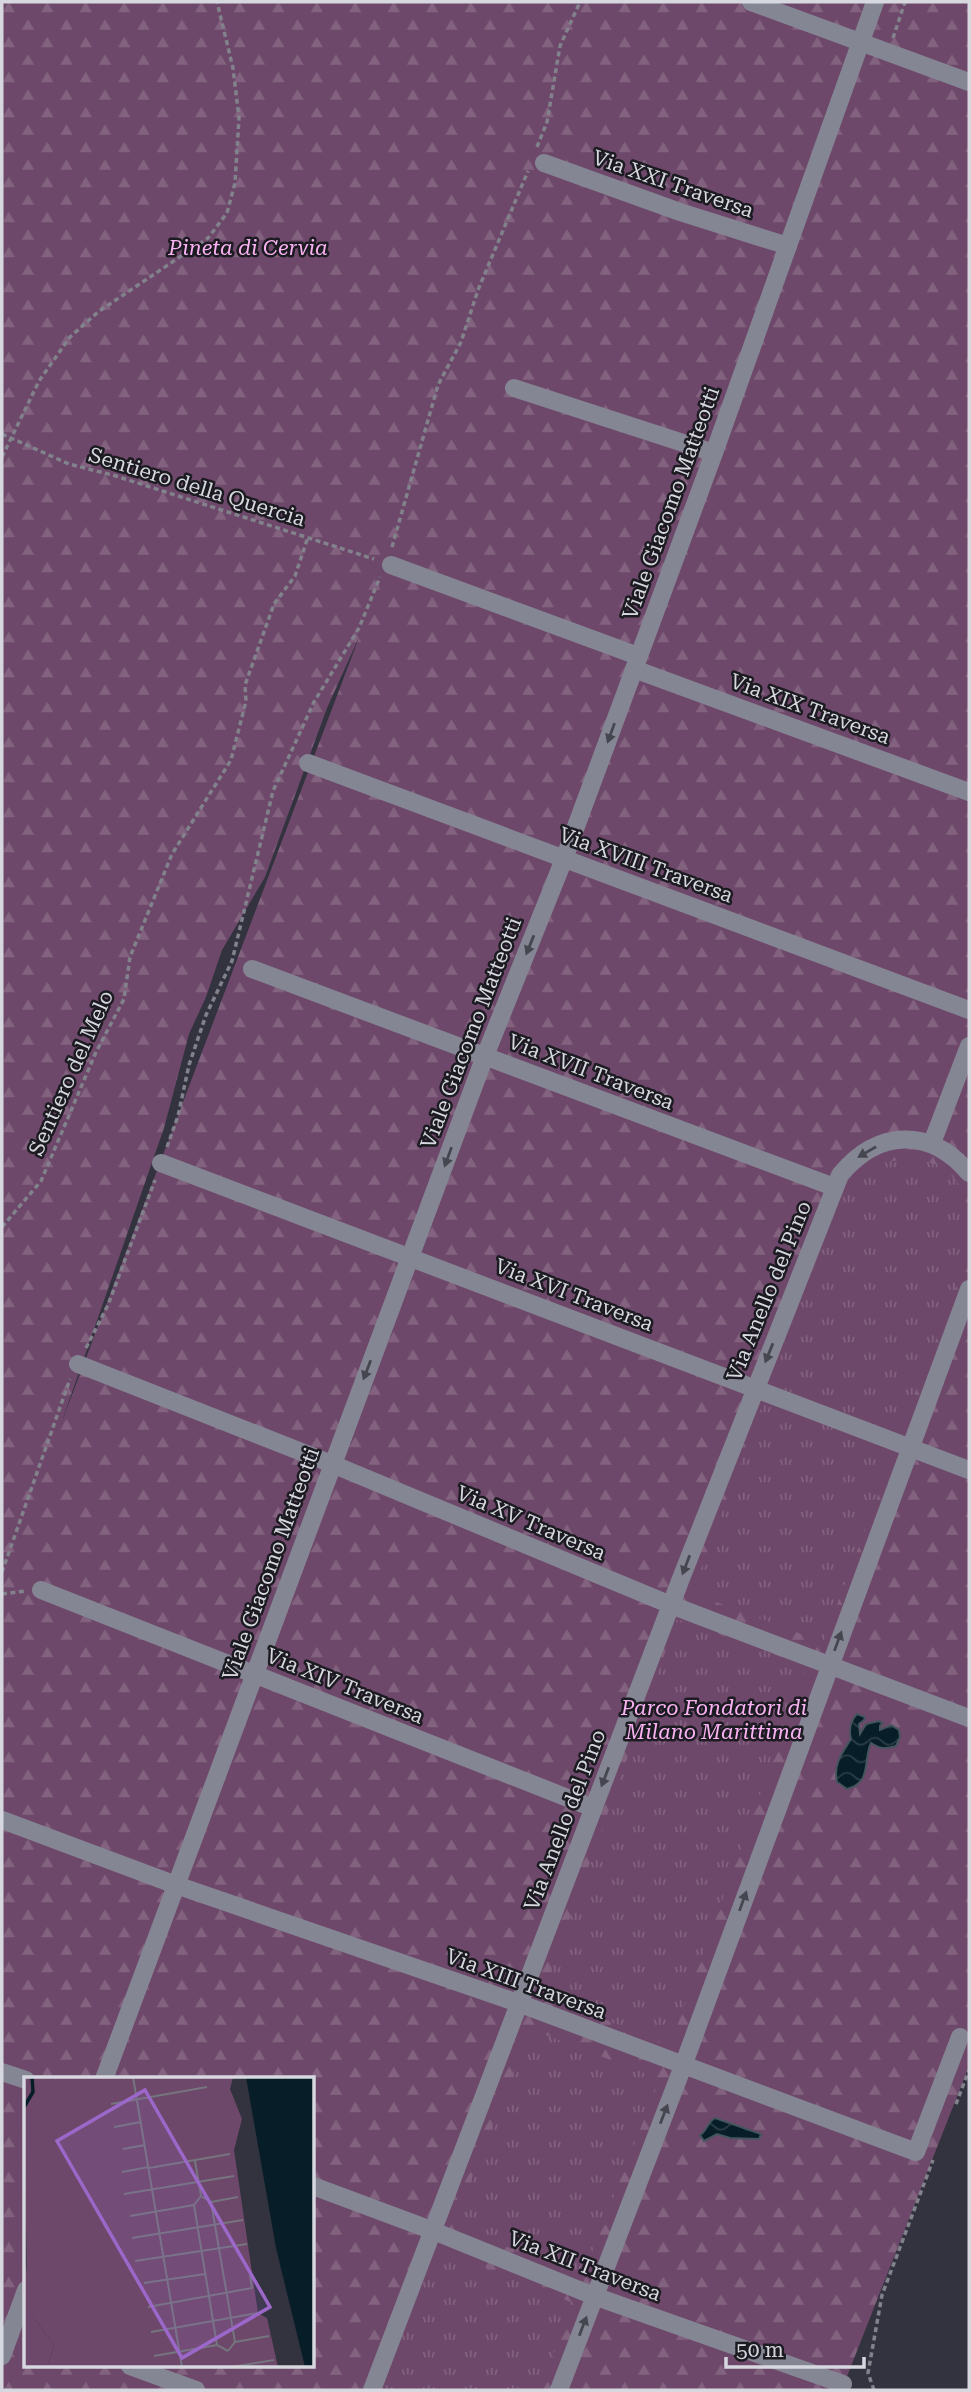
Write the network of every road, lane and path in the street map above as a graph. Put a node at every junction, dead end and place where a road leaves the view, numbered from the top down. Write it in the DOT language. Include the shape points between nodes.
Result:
graph roads {
  1 [pos="218,2"];
  2 [pos="580,2"];
  3 [pos="751,2"];
  4 [pos="875,2"];
  5 [pos="905,2"];
  6 [pos="860,43"];
  7 [pos="887,53"];
  8 [pos="969,82"];
  9 [pos="544,163"];
  10 [pos="788,246"];
  11 [pos="514,388"];
  12 [pos="2,434"];
  13 [pos="11,438"];
  14 [pos="714,453"];
  15 [pos="2,457"];
  16 [pos="308,537"];
  17 [pos="387,563"];
  18 [pos="636,662"];
  19 [pos="307,762"];
  20 [pos="969,792"];
  21 [pos="564,859"];
  22 [pos="252,969"];
  23 [pos="969,1010"];
  24 [pos="969,1046"];
  25 [pos="485,1056"];
  26 [pos="932,1143"];
  27 [pos="161,1163"];
  28 [pos="969,1173"];
  29 [pos="834,1187"];
  30 [pos="2,1227"];
  31 [pos="410,1257"];
  32 [pos="969,1289"];
  33 [pos="78,1364"];
  34 [pos="755,1389"];
  35 [pos="909,1447"];
  36 [pos="332,1464"];
  37 [pos="969,1470"];
  38 [pos="2,1572"];
  39 [pos="41,1590"];
  40 [pos="2,1594"];
  41 [pos="671,1605"];
  42 [pos="829,1666"];
  43 [pos="254,1674"];
  44 [pos="969,1718"];
  45 [pos="593,1808"];
  46 [pos="2,1820"];
  47 [pos="176,1885"];
  48 [pos="520,2004"];
  49 [pos="960,2037"];
  50 [pos="682,2066"];
  51 [pos="969,2070"];
  52 [pos="2,2072"];
  53 [pos="105,2077"];
  54 [pos="24,2079"];
  55 [pos="954,2109"];
  56 [pos="933,2160"];
  57 [pos="315,2187"];
  58 [pos="432,2230"];
  59 [pos="24,2296"];
  60 [pos="594,2296"];
  61 [pos="14,2323"];
  62 [pos="2,2356"];
  63 [pos="136,2368"];
  64 [pos="844,2384"];
  65 [pos="196,2390"];
  66 [pos="372,2390"];
  67 [pos="559,2390"];
  68 [pos="874,2390"];
  1 -- 13 [label="path" via="239,118 227,213 208,238 98,312 70,337 39,381"];
  2 -- 17 [label="path" via="560,46 547,122 461,342 438,384"];
  3 -- 6 [label="street"];
  4 -- 6 [label="street, Viale Giacomo Matteotti"];
  5 -- 7 [label="path"];
  6 -- 7 [label="street"];
  6 -- 10 [label="street, Viale Giacomo Matteotti"];
  7 -- 8 [label="street"];
  9 -- 10 [label="street, Via XXI Traversa"];
  10 -- 14 [label="street, Viale Giacomo Matteotti"];
  11 -- 14 [label="street"];
  12 -- 13 [label="path, Sentiero della Quercia"];
  13 -- 15 [label="path"];
  13 -- 16 [label="path, Sentiero della Quercia" via="68,464"];
  14 -- 18 [label="street, Viale Giacomo Matteotti"];
  16 -- 17 [label="path, Sentiero della Quercia"];
  16 -- 30 [label="path, Sentiero del Melo" via="295,576 274,604 245,685 247,701 231,760 172,854 130,957 124,999 41,1181"];
  17 -- 18 [label="street, Via XIX Traversa"];
  17 -- 27 [label="path" via="359,628 314,702 273,791 232,961 206,1015"];
  18 -- 20 [label="street, Via XIX Traversa"];
  18 -- 21 [label="street, Viale Giacomo Matteotti, one-way"];
  19 -- 21 [label="street, Via XVIII Traversa"];
  21 -- 23 [label="street, Via XVIII Traversa"];
  21 -- 25 [label="street, Viale Giacomo Matteotti, one-way"];
  22 -- 25 [label="street, Via XVII Traversa"];
  24 -- 26 [label="street"];
  25 -- 29 [label="street, Via XVII Traversa"];
  25 -- 31 [label="street, Viale Giacomo Matteotti, one-way"];
  26 -- 28 [label="street"];
  26 -- 29 [label="street, Via Anello del Pino, one-way" via="908,1139 871,1149 851,1162"];
  27 -- 31 [label="street, Via XVI Traversa"];
  27 -- 33 [label="path" via="108,1305"];
  29 -- 34 [label="street, Via Anello del Pino, one-way"];
  31 -- 34 [label="street, Via XVI Traversa"];
  31 -- 36 [label="street, Viale Giacomo Matteotti, one-way"];
  32 -- 35 [label="street"];
  33 -- 36 [label="street, Via XV Traversa"];
  33 -- 38 [label="path" via="66,1386"];
  34 -- 35 [label="street, Via XVI Traversa"];
  34 -- 41 [label="street, Via Anello del Pino, one-way"];
  35 -- 37 [label="street, Via XVI Traversa"];
  42 -- 35 [label="street, one-way"];
  36 -- 41 [label="street, Via XV Traversa"];
  36 -- 43 [label="street, Viale Giacomo Matteotti"];
  39 -- 40 [label="path"];
  39 -- 43 [label="street, Via XIV Traversa"];
  41 -- 42 [label="street, Via XV Traversa"];
  41 -- 45 [label="street, Via Anello del Pino, one-way"];
  42 -- 44 [label="street, Via XV Traversa"];
  50 -- 42 [label="street, one-way"];
  43 -- 45 [label="street, Via XIV Traversa"];
  43 -- 47 [label="street, Viale Giacomo Matteotti"];
  45 -- 48 [label="street, Via Anello del Pino"];
  46 -- 47 [label="street, Via XIII Traversa"];
  47 -- 48 [label="street, Via XIII Traversa"];
  47 -- 53 [label="street, Viale Giacomo Matteotti"];
  48 -- 50 [label="street, Via XIII Traversa"];
  48 -- 58 [label="street, Via Anello del Pino"];
  49 -- 50 [label="street, Via XIII Traversa" via="916,2152"];
  60 -- 50 [label="street, one-way"];
  51 -- 55 [label="path"];
  52 -- 54 [label="street"];
  56 -- 68 [label="path" via="882,2295 868,2373"];
  57 -- 58 [label="street, Via XII Traversa"];
  58 -- 60 [label="street, Via XII Traversa"];
  58 -- 66 [label="street, Via Anello del Pino"];
  59 -- 61 [label="street"];
  60 -- 64 [label="street, Via XII Traversa"];
  67 -- 60 [label="street, one-way"];
  61 -- 62 [label="street"];
  63 -- 65 [label="street"];
}
